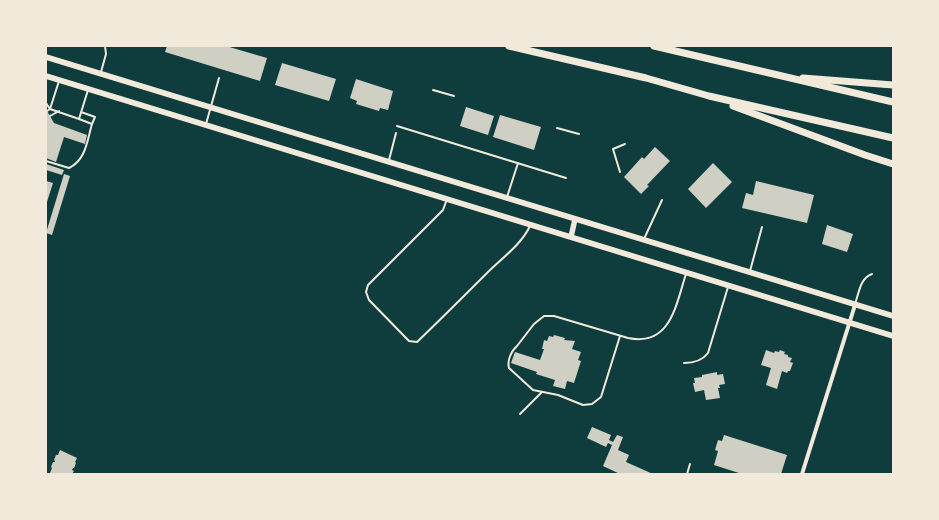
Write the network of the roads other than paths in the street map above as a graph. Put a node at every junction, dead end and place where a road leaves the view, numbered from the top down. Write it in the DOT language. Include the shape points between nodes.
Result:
graph roads {
  1 [pos="105,46"];
  2 [pos="509,46"];
  3 [pos="654,46"];
  4 [pos="46,57"];
  5 [pos="101,73"];
  6 [pos="46,76"];
  7 [pos="779,76"];
  8 [pos="219,78"];
  9 [pos="59,80"];
  10 [pos="893,84"];
  11 [pos="88,89"];
  12 [pos="433,90"];
  13 [pos="454,96"];
  14 [pos="709,96"];
  15 [pos="893,102"];
  16 [pos="46,104"];
  17 [pos="211,107"];
  18 [pos="50,109"];
  19 [pos="47,110"];
  20 [pos="59,112"];
  21 [pos="81,112"];
  22 [pos="50,116"];
  23 [pos="79,119"];
  24 [pos="92,124"];
  25 [pos="206,125"];
  26 [pos="397,126"];
  27 [pos="557,128"];
  28 [pos="396,133"];
  29 [pos="579,134"];
  30 [pos="893,138"];
  31 [pos="625,144"];
  32 [pos="46,161"];
  33 [pos="389,162"];
  34 [pos="518,163"];
  35 [pos="893,164"];
  36 [pos="620,172"];
  37 [pos="566,178"];
  38 [pos="506,198"];
  39 [pos="447,199"];
  40 [pos="662,200"];
  41 [pos="576,219"];
  42 [pos="530,224"];
  43 [pos="762,227"];
  44 [pos="571,237"];
  45 [pos="644,240"];
  46 [pos="750,272"];
  47 [pos="687,273"];
  48 [pos="872,274"];
  49 [pos="728,285"];
  50 [pos="855,305"];
  51 [pos="893,316"];
  52 [pos="850,323"];
  53 [pos="620,336"];
  54 [pos="893,336"];
  55 [pos="684,363"];
  56 [pos="540,393"];
  57 [pos="520,414"];
  58 [pos="690,464"];
  59 [pos="687,474"];
  60 [pos="802,474"];
  1 -- 5 [label="lane" via="106,54"];
  2 -- 14 [label="highway" via="646,78"];
  3 -- 7 [label="highway"];
  4 -- 5 [label="main road"];
  5 -- 17 [label="main road"];
  6 -- 9 [label="main road"];
  7 -- 10 [label="highway"];
  7 -- 15 [label="highway"];
  8 -- 17 [label="lane"];
  9 -- 11 [label="main road"];
  9 -- 18 [label="lane"];
  11 -- 21 [label="lane"];
  11 -- 25 [label="main road"];
  12 -- 13 [label="lane"];
  14 -- 30 [label="highway"];
  14 -- 35 [label="highway" via="865,156"];
  16 -- 18 [label="lane"];
  17 -- 25 [label="lane"];
  17 -- 33 [label="main road"];
  18 -- 19 [label="lane"];
  18 -- 20 [label="lane"];
  20 -- 22 [label="lane"];
  20 -- 23 [label="lane"];
  21 -- 23 [label="lane"];
  21 -- 24 [label="lane" via="95,117"];
  23 -- 24 [label="lane"];
  24 -- 32 [label="lane" via="83,156 77,164 69,168"];
  25 -- 39 [label="main road"];
  26 -- 34 [label="lane"];
  27 -- 29 [label="lane"];
  28 -- 33 [label="lane"];
  31 -- 36 [label="lane" via="613,149"];
  33 -- 38 [label="main road"];
  34 -- 37 [label="lane"];
  34 -- 38 [label="lane"];
  38 -- 41 [label="main road"];
  39 -- 42 [label="main road"];
  39 -- 42 [label="lane" via="443,210 368,285 366,292 369,300 410,341 418,342 453,308 519,243 526,235"];
  40 -- 45 [label="lane"];
  41 -- 44 [label="main road"];
  41 -- 45 [label="main road"];
  42 -- 44 [label="main road"];
  43 -- 46 [label="lane"];
  44 -- 47 [label="main road"];
  45 -- 46 [label="main road"];
  46 -- 50 [label="main road"];
  47 -- 49 [label="main road"];
  47 -- 53 [label="lane" via="672,317 662,331 653,337 637,340"];
  48 -- 50 [label="lane" via="862,280"];
  49 -- 52 [label="main road"];
  49 -- 55 [label="lane" via="708,353 703,359"];
  50 -- 51 [label="main road"];
  50 -- 52 [label="street"];
  52 -- 54 [label="main road"];
  52 -- 60 [label="street"];
  53 -- 56 [label="lane" via="601,396 592,404 583,405 558,395"];
  53 -- 56 [label="lane" via="554,316 544,316 513,349 508,363 509,368 533,390"];
  56 -- 57 [label="lane"];
  58 -- 59 [label="lane"];
}
